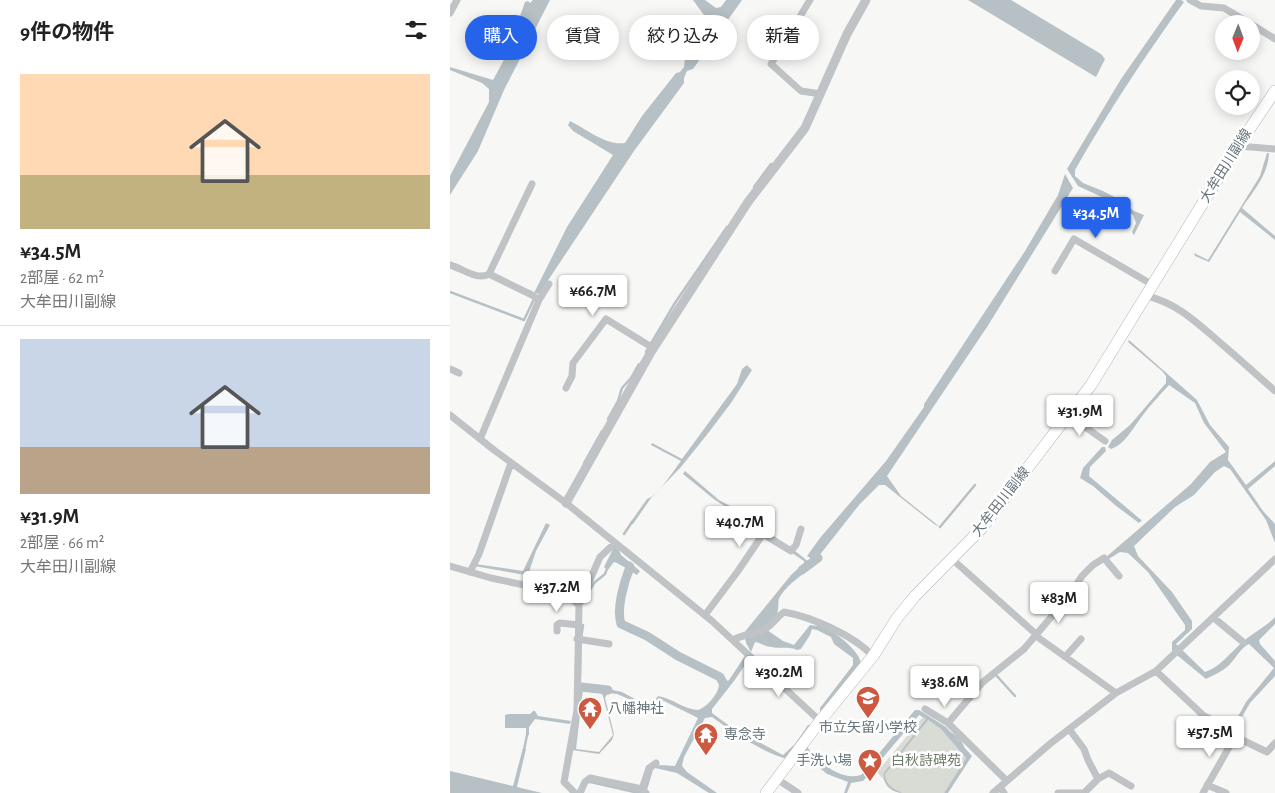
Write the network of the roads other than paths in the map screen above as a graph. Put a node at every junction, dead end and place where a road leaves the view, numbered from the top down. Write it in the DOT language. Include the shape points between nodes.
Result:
graph roads {
  1 [pos="457,0"];
  2 [pos="810,0"];
  3 [pos="866,0"];
  4 [pos="1190,0"];
  5 [pos="450,13"];
  6 [pos="1236,15"];
  7 [pos="1260,30"];
  8 [pos="1275,39"];
  9 [pos="1275,91"];
  10 [pos="821,94"];
  11 [pos="1238,146"];
  12 [pos="1275,149"];
  13 [pos="532,184"];
  14 [pos="450,265"];
  15 [pos="1055,271"];
  16 [pos="489,274"];
  17 [pos="549,284"];
  18 [pos="1153,285"];
  19 [pos="1147,296"];
  20 [pos="538,300"];
  21 [pos="653,348"];
  22 [pos="450,369"];
  23 [pos="459,373"];
  24 [pos="566,388"];
  25 [pos="1275,391"];
  26 [pos="450,415"];
  27 [pos="1068,416"];
  28 [pos="480,439"];
  29 [pos="1105,441"];
  30 [pos="511,463"];
  31 [pos="566,503"];
  32 [pos="801,529"];
  33 [pos="618,545"];
  34 [pos="952,559"];
  35 [pos="1275,559"];
  36 [pos="450,566"];
  37 [pos="470,572"];
  38 [pos="1119,576"];
  39 [pos="579,605"];
  40 [pos="705,615"];
  41 [pos="1214,618"];
  42 [pos="579,625"];
  43 [pos="557,631"];
  44 [pos="1038,637"];
  45 [pos="1081,639"];
  46 [pos="583,640"];
  47 [pos="733,640"];
  48 [pos="1243,642"];
  49 [pos="610,644"];
  50 [pos="873,656"];
  51 [pos="1065,657"];
  52 [pos="1156,671"];
  53 [pos="1116,693"];
  54 [pos="925,709"];
  55 [pos="820,721"];
  56 [pos="951,725"];
  57 [pos="1069,730"];
  58 [pos="1234,733"];
  59 [pos="1275,743"];
  60 [pos="656,763"];
  61 [pos="777,779"];
  62 [pos="1098,779"];
  63 [pos="1007,781"];
  64 [pos="1207,785"];
  65 [pos="1131,786"];
  66 [pos="1002,790"];
  67 [pos="644,791"];
  68 [pos="576,793"];
  69 [pos="580,793"];
  70 [pos="766,793"];
  71 [pos="798,793"];
  72 [pos="993,793"];
  73 [pos="1058,793"];
  74 [pos="1203,793"];
  75 [pos="1226,793"];
  1 -- 5 [label="street"];
  2 -- 10 [label="street" via="771,64 801,91"];
  3 -- 10 [label="street"];
  4 -- 6 [label="street" via="1201,6 1224,8"];
  7 -- 8 [label="street"];
  9 -- 11 [label="main road, 大牟田川副線"];
  10 -- 21 [label="street" via="805,128 748,202"];
  11 -- 12 [label="street"];
  11 -- 18 [label="main road, 大牟田川副線"];
  13 -- 16 [label="street"];
  14 -- 16 [label="street" via="468,273"];
  15 -- 18 [label="street" via="1074,239"];
  16 -- 20 [label="street"];
  17 -- 20 [label="street"];
  18 -- 19 [label="main road, 大牟田川副線"];
  19 -- 25 [label="street" via="1182,310"];
  19 -- 27 [label="main road, 大牟田川副線"];
  20 -- 28 [label="street"];
  21 -- 24 [label="street" via="606,318 573,363 572,376"];
  21 -- 31 [label="street"];
  22 -- 23 [label="street"];
  26 -- 28 [label="street"];
  27 -- 29 [label="street"];
  27 -- 34 [label="main road, 大牟田川副線" via="981,529"];
  28 -- 30 [label="street"];
  30 -- 31 [label="street"];
  30 -- 37 [label="street"];
  31 -- 33 [label="street"];
  32 -- 40 [label="street" via="791,551 762,534"];
  33 -- 39 [label="street" via="600,557"];
  33 -- 40 [label="street"];
  34 -- 44 [label="street"];
  34 -- 50 [label="main road, 大牟田川副線" via="897,618"];
  35 -- 41 [label="street"];
  36 -- 37 [label="street"];
  37 -- 39 [label="street" via="566,594"];
  38 -- 44 [label="street" via="1107,561 1094,565 1082,576"];
  39 -- 42 [label="street"];
  40 -- 47 [label="street"];
  41 -- 48 [label="street"];
  41 -- 52 [label="street"];
  42 -- 43 [label="street" via="560,623"];
  42 -- 46 [label="street"];
  44 -- 51 [label="street"];
  44 -- 56 [label="street" via="983,682"];
  45 -- 51 [label="street"];
  46 -- 49 [label="street"];
  46 -- 68 [label="street" via="576,723 564,782"];
  47 -- 50 [label="street" via="766,628 784,612 839,632"];
  47 -- 55 [label="street"];
  50 -- 55 [label="main road, 大牟田川副線"];
  51 -- 53 [label="street"];
  52 -- 53 [label="street"];
  52 -- 58 [label="street" via="1204,716"];
  53 -- 57 [label="street"];
  54 -- 56 [label="street"];
  55 -- 61 [label="main road, 大牟田川副線"];
  56 -- 63 [label="street"];
  57 -- 62 [label="street" via="1084,749"];
  57 -- 63 [label="street"];
  58 -- 59 [label="street" via="1267,752"];
  58 -- 64 [label="street"];
  60 -- 67 [label="street" via="648,768"];
  61 -- 70 [label="main road, 大牟田川副線"];
  61 -- 71 [label="street"];
  62 -- 65 [label="street" via="1109,773"];
  62 -- 73 [label="street" via="1084,793"];
  63 -- 66 [label="street"];
  64 -- 74 [label="street"];
  64 -- 75 [label="street"];
  66 -- 72 [label="street"];
  67 -- 69 [label="street" via="588,780"];
}
